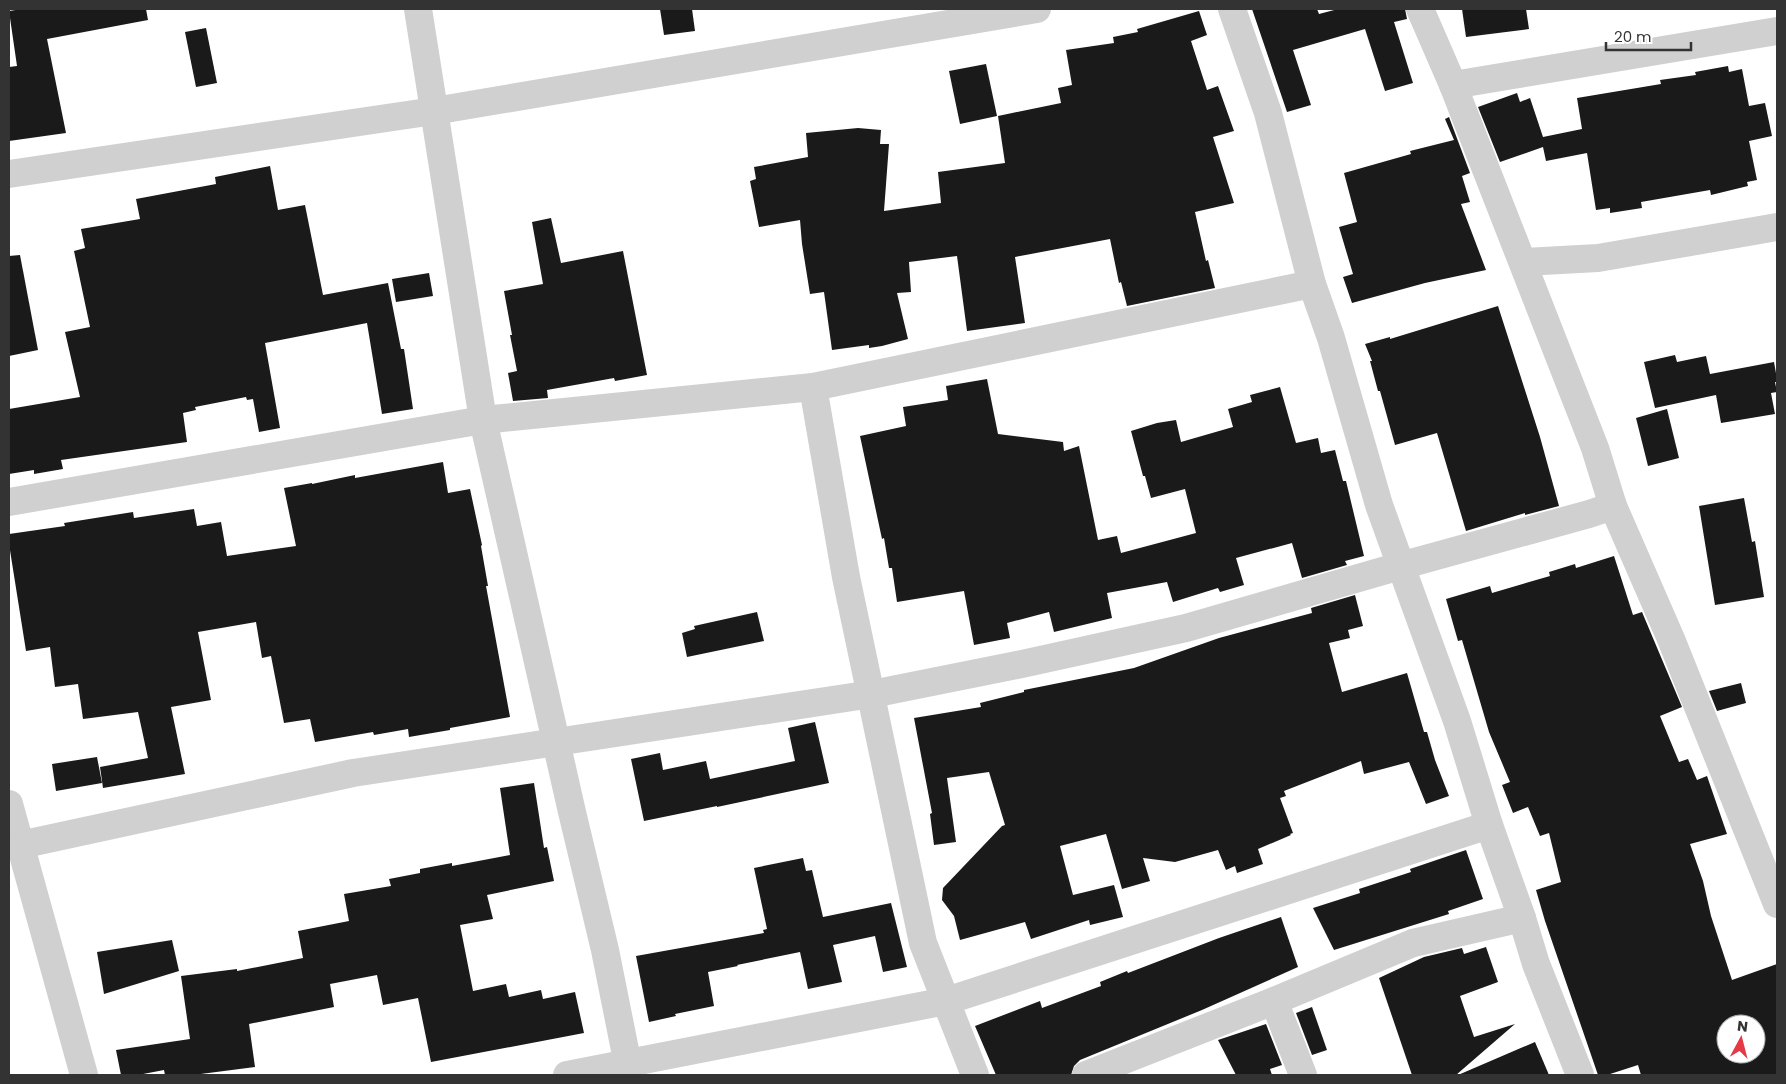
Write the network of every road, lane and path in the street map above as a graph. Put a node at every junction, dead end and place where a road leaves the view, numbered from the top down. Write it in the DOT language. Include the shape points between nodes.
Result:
graph roads {
  1 [pos="418,9"];
  2 [pos="1037,9"];
  3 [pos="1232,9"];
  4 [pos="1420,9"];
  5 [pos="1777,31"];
  6 [pos="1453,85"];
  7 [pos="434,111"];
  8 [pos="9,174"];
  9 [pos="1777,227"];
  10 [pos="1523,262"];
  11 [pos="1312,284"];
  12 [pos="813,387"];
  13 [pos="483,420"];
  14 [pos="9,502"];
  15 [pos="1613,506"];
  16 [pos="1400,566"];
  17 [pos="872,694"];
  18 [pos="556,744"];
  19 [pos="9,804"];
  20 [pos="1488,825"];
  21 [pos="20,845"];
  22 [pos="1777,904"];
  23 [pos="1522,918"];
  24 [pos="946,1001"];
  25 [pos="1274,1001"];
  26 [pos="629,1069"];
  27 [pos="84,1075"];
  28 [pos="566,1075"];
  29 [pos="975,1075"];
  30 [pos="1086,1075"];
  31 [pos="1303,1075"];
  32 [pos="1580,1075"];
  1 -- 7 [label="street"];
  2 -- 7 [label="street"];
  3 -- 11 [label="street" via="1268,113"];
  4 -- 6 [label="street"];
  5 -- 6 [label="street"];
  6 -- 10 [label="street"];
  7 -- 8 [label="street"];
  7 -- 13 [label="street"];
  9 -- 10 [label="street" via="1598,258"];
  10 -- 15 [label="street" via="1595,448"];
  11 -- 12 [label="street"];
  11 -- 16 [label="street"];
  12 -- 13 [label="street"];
  12 -- 17 [label="street" via="846,577"];
  13 -- 14 [label="street"];
  13 -- 18 [label="street"];
  15 -- 16 [label="street"];
  15 -- 22 [label="street" via="1672,639"];
  16 -- 17 [label="street" via="1186,628"];
  16 -- 20 [label="street" via="1457,721"];
  17 -- 18 [label="street"];
  17 -- 24 [label="street" via="923,942"];
  18 -- 21 [label="street" via="353,773"];
  18 -- 26 [label="street" via="606,950"];
  19 -- 21 [label="street"];
  20 -- 23 [label="street"];
  20 -- 24 [label="street"];
  21 -- 27 [label="street"];
  23 -- 25 [label="street" via="1413,943"];
  23 -- 32 [label="street" via="1536,964"];
  24 -- 26 [label="street"];
  24 -- 29 [label="street"];
  25 -- 30 [label="street"];
  25 -- 31 [label="street"];
  26 -- 28 [label="street"];
}
